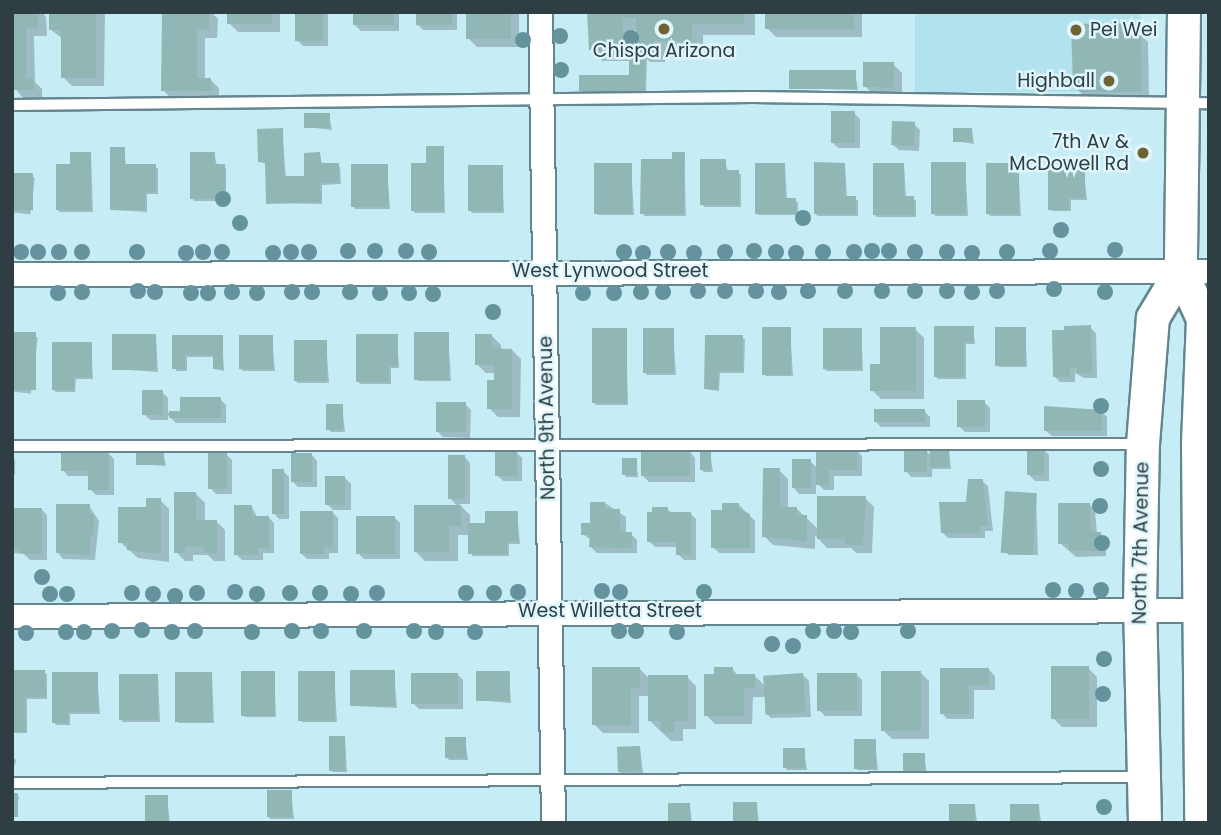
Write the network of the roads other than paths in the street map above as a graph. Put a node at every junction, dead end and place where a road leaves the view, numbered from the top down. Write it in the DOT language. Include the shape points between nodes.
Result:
graph roads {
  1 [pos="540,12"];
  2 [pos="1184,12"];
  3 [pos="542,100"];
  4 [pos="1196,103"];
  5 [pos="12,105"];
  6 [pos="544,271"];
  7 [pos="1195,271"];
  8 [pos="12,274"];
  9 [pos="547,443"];
  10 [pos="1143,444"];
  11 [pos="12,446"];
  12 [pos="1203,446"];
  13 [pos="1140,609"];
  14 [pos="1204,610"];
  15 [pos="550,611"];
  16 [pos="12,616"];
  17 [pos="1143,777"];
  18 [pos="1205,778"];
  19 [pos="553,781"];
  20 [pos="12,783"];
  21 [pos="553,823"];
  22 [pos="1146,823"];
  23 [pos="1201,823"];
  1 -- 3 [label="street, North 9th Avenue"];
  2 -- 4 [label="main road, North 7th Avenue"];
  3 -- 4 [label="lane" via="754,97"];
  3 -- 5 [label="lane"];
  3 -- 6 [label="street, North 9th Avenue"];
  4 -- 7 [label="main road, North 7th Avenue"];
  6 -- 7 [label="street, West Lynwood Street"];
  6 -- 8 [label="street, West Lynwood Street"];
  6 -- 9 [label="street, North 9th Avenue"];
  7 -- 10 [label="main road, North 7th Avenue" via="1153,318"];
  7 -- 12 [label="main road, North 7th Avenue" via="1203,319"];
  9 -- 10 [label="lane"];
  9 -- 11 [label="lane"];
  9 -- 15 [label="street, North 9th Avenue"];
  10 -- 13 [label="main road, North 7th Avenue"];
  12 -- 14 [label="main road, North 7th Avenue"];
  13 -- 14 [label="street, West Willetta Street"];
  13 -- 15 [label="street, West Willetta Street"];
  13 -- 17 [label="main road, North 7th Avenue"];
  14 -- 18 [label="main road, North 7th Avenue"];
  15 -- 16 [label="street, West Willetta Street"];
  15 -- 19 [label="street, North 9th Avenue"];
  17 -- 19 [label="lane"];
  17 -- 22 [label="main road, North 7th Avenue"];
  18 -- 23 [label="main road, North 7th Avenue"];
  19 -- 20 [label="lane"];
  19 -- 21 [label="street, North 9th Avenue"];
}
